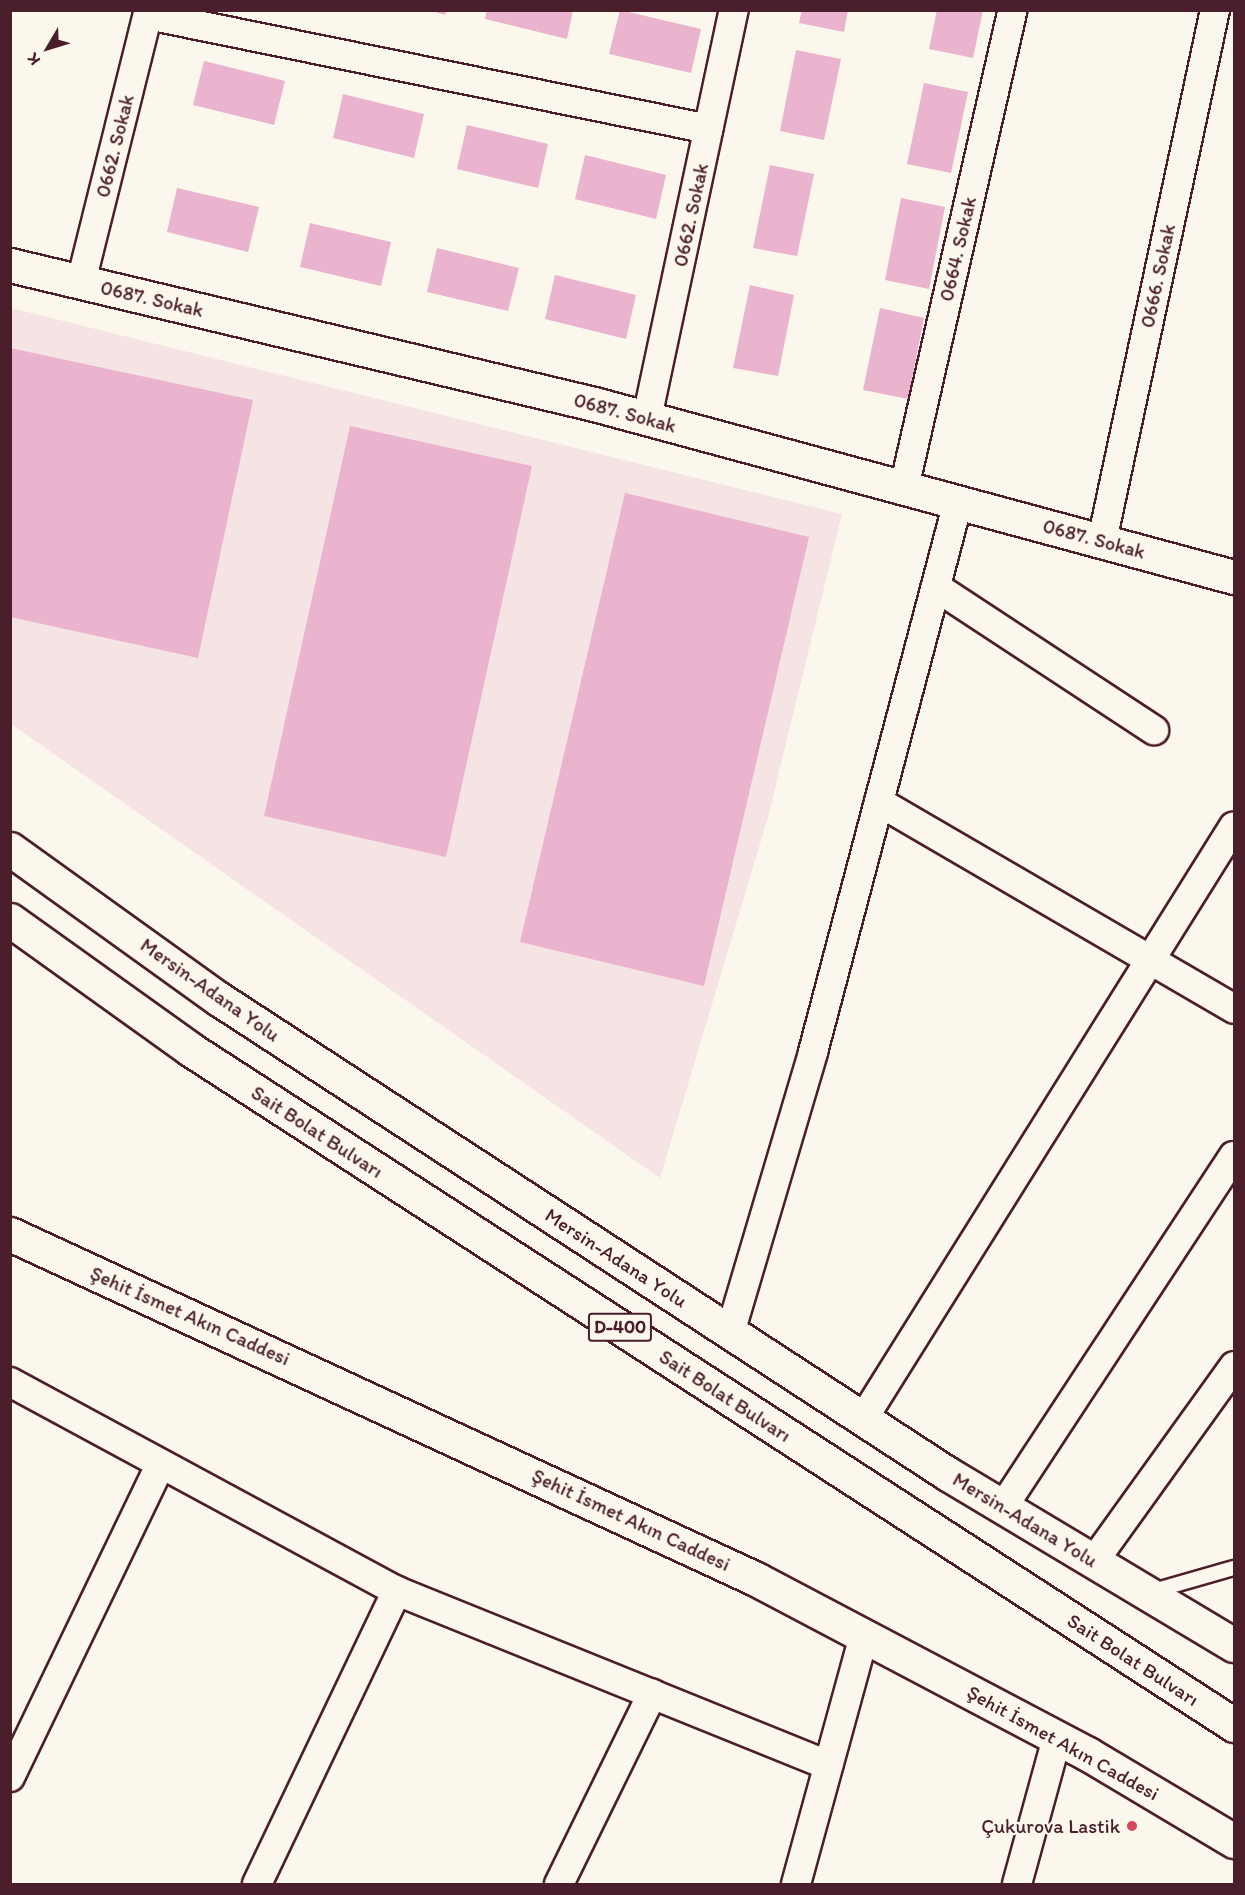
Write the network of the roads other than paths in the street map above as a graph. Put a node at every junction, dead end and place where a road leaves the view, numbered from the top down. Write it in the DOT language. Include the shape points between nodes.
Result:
graph roads {
  1 [pos="734,10"];
  2 [pos="1012,10"];
  3 [pos="1215,10"];
  4 [pos="149,13"];
  5 [pos="709,129"];
  6 [pos="10,266"];
  7 [pos="81,282"];
  8 [pos="647,418"];
  9 [pos="904,488"];
  10 [pos="958,502"];
  11 [pos="1102,541"];
  12 [pos="1234,577"];
  13 [pos="936,587"];
  14 [pos="1154,730"];
  15 [pos="879,802"];
  16 [pos="1234,826"];
  17 [pos="10,849"];
  18 [pos="14,931"];
  19 [pos="1150,958"];
  20 [pos="1234,1009"];
  21 [pos="1234,1156"];
  22 [pos="10,1234"];
  23 [pos="730,1333"];
  24 [pos="1234,1366"];
  25 [pos="10,1382"];
  26 [pos="863,1419"];
  27 [pos="160,1466"];
  28 [pos="1003,1507"];
  29 [pos="1094,1561"];
  30 [pos="1234,1568"];
  31 [pos="397,1591"];
  32 [pos="1147,1593"];
  33 [pos="864,1636"];
  34 [pos="1234,1645"];
  35 [pos="652,1694"];
  36 [pos="1234,1725"];
  37 [pos="1058,1738"];
  38 [pos="828,1765"];
  39 [pos="10,1777"];
  40 [pos="1234,1840"];
  41 [pos="257,1884"];
  42 [pos="559,1884"];
  43 [pos="796,1884"];
  44 [pos="1017,1884"];
  1 -- 5 [label="street, 0662. Sokak"];
  2 -- 9 [label="street, 0664. Sokak"];
  3 -- 11 [label="street, 0666. Sokak"];
  4 -- 5 [label="street"];
  4 -- 7 [label="street, 0662. Sokak"];
  5 -- 8 [label="street, 0662. Sokak"];
  6 -- 7 [label="main road, 0687. Sokak"];
  7 -- 8 [label="main road, 0687. Sokak"];
  8 -- 9 [label="main road, 0687. Sokak"];
  9 -- 10 [label="main road, 0687. Sokak"];
  10 -- 11 [label="main road, 0687. Sokak"];
  10 -- 13 [label="street"];
  11 -- 12 [label="main road, 0687. Sokak"];
  13 -- 14 [label="street"];
  13 -- 15 [label="street"];
  15 -- 19 [label="street"];
  15 -- 23 [label="street"];
  16 -- 19 [label="street"];
  17 -- 23 [label="main road, Mersin-Adana Yolu / D-400" via="219,999"];
  18 -- 36 [label="main road, Sait Bolat Bulvarı / D-400"];
  19 -- 20 [label="street"];
  19 -- 26 [label="street"];
  21 -- 28 [label="street"];
  22 -- 33 [label="main road, Şehit İsmet Akın Caddesi" via="734,1569"];
  23 -- 26 [label="main road, Mersin-Adana Yolu / D-400"];
  24 -- 29 [label="street"];
  25 -- 27 [label="street"];
  26 -- 28 [label="main road, Mersin-Adana Yolu / D-400"];
  27 -- 31 [label="street"];
  27 -- 39 [label="street"];
  28 -- 29 [label="main road, Mersin-Adana Yolu / D-400"];
  29 -- 32 [label="main road, Mersin-Adana Yolu / D-400"];
  30 -- 32 [label="lane"];
  31 -- 35 [label="street"];
  31 -- 41 [label="street"];
  32 -- 34 [label="main road, Mersin-Adana Yolu / D-400"];
  33 -- 37 [label="main road, Şehit İsmet Akın Caddesi"];
  33 -- 38 [label="street"];
  35 -- 38 [label="street"];
  35 -- 42 [label="street"];
  37 -- 40 [label="main road, Şehit İsmet Akın Caddesi"];
  37 -- 44 [label="street"];
  38 -- 43 [label="street"];
}
